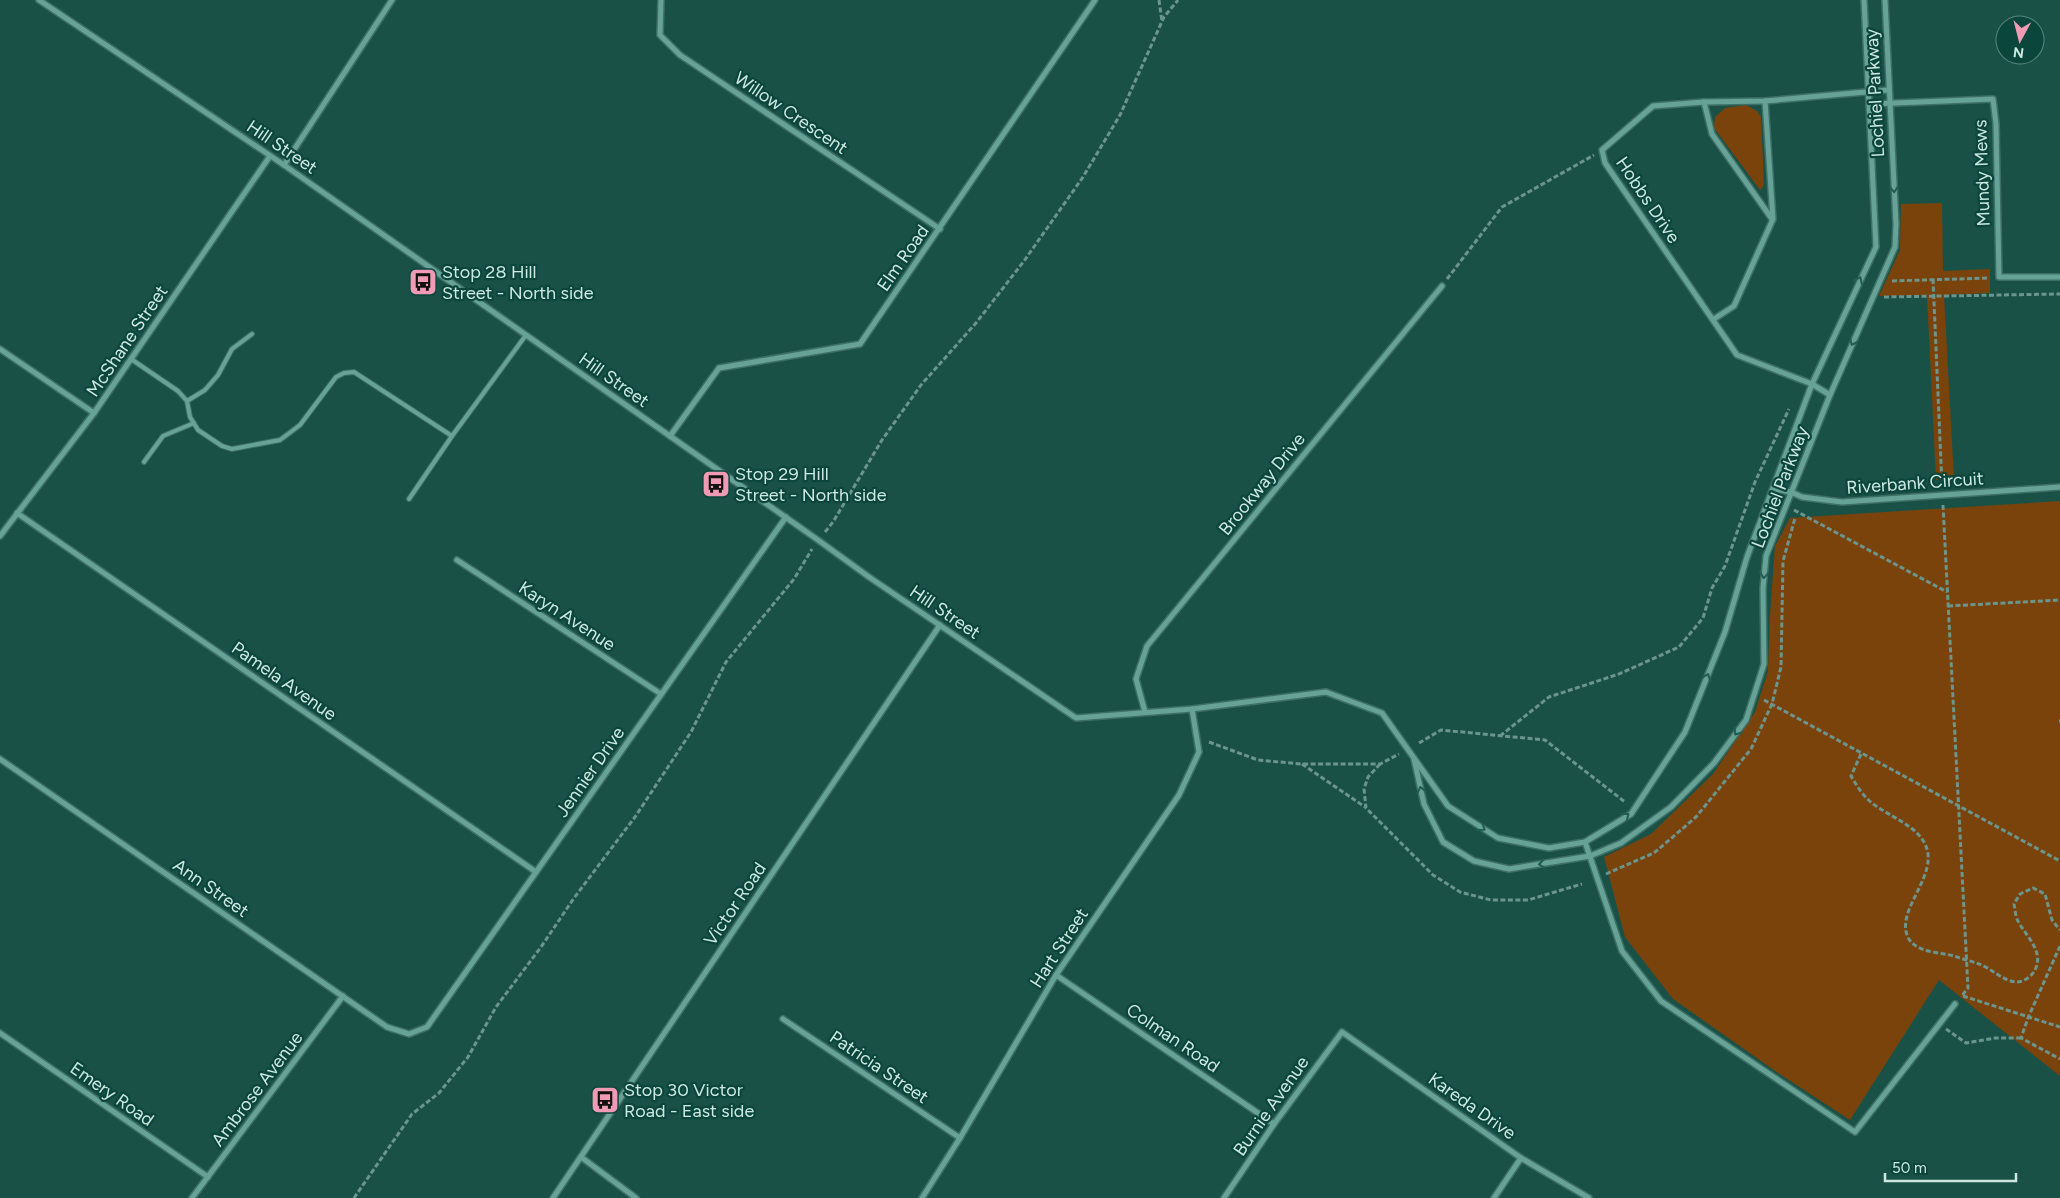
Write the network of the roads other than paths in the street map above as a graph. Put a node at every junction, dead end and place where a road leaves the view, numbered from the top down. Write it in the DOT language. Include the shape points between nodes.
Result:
graph roads {
  1 [pos="39,0"];
  2 [pos="392,0"];
  3 [pos="661,0"];
  4 [pos="1095,0"];
  5 [pos="1864,0"];
  6 [pos="1885,0"];
  7 [pos="1888,90"];
  8 [pos="1868,92"];
  9 [pos="1765,100"];
  10 [pos="1704,102"];
  11 [pos="1889,102"];
  12 [pos="1870,104"];
  13 [pos="270,156"];
  14 [pos="284,165"];
  15 [pos="1772,220"];
  16 [pos="940,229"];
  17 [pos="2060,277"];
  18 [pos="1442,286"];
  19 [pos="1714,319"];
  20 [pos="252,334"];
  21 [pos="526,335"];
  22 [pos="0,349"];
  23 [pos="131,359"];
  24 [pos="1812,384"];
  25 [pos="1830,395"];
  26 [pos="187,401"];
  27 [pos="94,413"];
  28 [pos="194,423"];
  29 [pos="452,436"];
  30 [pos="670,436"];
  31 [pos="144,462"];
  32 [pos="2060,487"];
  33 [pos="1773,489"];
  34 [pos="1791,492"];
  35 [pos="409,499"];
  36 [pos="17,513"];
  37 [pos="786,517"];
  38 [pos="0,536"];
  39 [pos="457,560"];
  40 [pos="940,625"];
  41 [pos="661,694"];
  42 [pos="1192,709"];
  43 [pos="1144,712"];
  44 [pos="1413,756"];
  45 [pos="0,759"];
  46 [pos="1585,842"];
  47 [pos="1590,856"];
  48 [pos="536,872"];
  49 [pos="1056,975"];
  50 [pos="343,996"];
  51 [pos="1955,1004"];
  52 [pos="782,1019"];
  53 [pos="1342,1032"];
  54 [pos="0,1033"];
  55 [pos="409,1034"];
  56 [pos="1274,1124"];
  57 [pos="960,1138"];
  58 [pos="581,1157"];
  59 [pos="1521,1158"];
  60 [pos="208,1177"];
  61 [pos="192,1198"];
  62 [pos="553,1198"];
  63 [pos="636,1198"];
  64 [pos="922,1198"];
  65 [pos="1224,1198"];
  66 [pos="1494,1198"];
  67 [pos="1589,1198"];
  1 -- 13 [label="street, Hill Street"];
  2 -- 14 [label="street"];
  3 -- 16 [label="street, Willow Crescent" via="660,35 680,55"];
  4 -- 16 [label="street, Elm Road"];
  5 -- 8 [label="street, Lochiel Parkway"];
  6 -- 7 [label="street, Lochiel Parkway"];
  7 -- 8 [label="street, Hobbs Drive"];
  7 -- 11 [label="street, Lochiel Parkway"];
  8 -- 9 [label="street, Hobbs Drive"];
  8 -- 12 [label="street, Lochiel Parkway"];
  9 -- 10 [label="street, Hobbs Drive"];
  9 -- 15 [label="street"];
  10 -- 15 [label="street" via="1712,134"];
  10 -- 19 [label="street, Hobbs Drive" via="1653,106 1602,150 1605,163"];
  11 -- 12 [label="street, Mundy Mews"];
  11 -- 17 [label="street, Mundy Mews" via="1993,99 1999,277"];
  11 -- 25 [label="street, Lochiel Parkway, one-way" via="1895,247"];
  24 -- 12 [label="street, Lochiel Parkway, one-way" via="1876,246"];
  13 -- 14 [label="street, Hill Street"];
  13 -- 23 [label="street, McShane Street"];
  14 -- 21 [label="street, Hill Street"];
  15 -- 19 [label="street" via="1734,306"];
  16 -- 30 [label="street, Elm Road" via="860,344 719,368"];
  18 -- 43 [label="street, Brookway Drive" via="1147,646 1136,679"];
  19 -- 24 [label="street, Hobbs Drive" via="1737,355"];
  20 -- 26 [label="lane" via="232,349 205,390"];
  21 -- 29 [label="lane"];
  21 -- 30 [label="street, Hill Street"];
  22 -- 27 [label="street"];
  23 -- 26 [label="lane" via="178,391"];
  23 -- 27 [label="street, McShane Street"];
  24 -- 25 [label="street, Hobbs Drive"];
  24 -- 33 [label="street, Lochiel Parkway"];
  25 -- 34 [label="street, Lochiel Parkway"];
  26 -- 28 [label="lane"];
  27 -- 36 [label="street, McShane Street"];
  28 -- 29 [label="lane" via="198,430 232,449 280,440 300,425 336,377 354,372"];
  28 -- 31 [label="lane" via="163,436"];
  29 -- 35 [label="lane"];
  30 -- 37 [label="street, Hill Street"];
  32 -- 34 [label="street, Riverbank Circuit" via="1842,502 1802,497"];
  33 -- 34 [label="street, Riverbank Circuit"];
  46 -- 33 [label="street, Lochiel Parkway, one-way" via="1631,814 1685,732 1725,632"];
  34 -- 47 [label="street, Lochiel Parkway, one-way" via="1766,556 1764,664 1746,720 1714,763 1671,807 1621,844"];
  36 -- 38 [label="street, McShane Street"];
  36 -- 48 [label="street, Pamela Avenue"];
  37 -- 40 [label="street, Hill Street"];
  37 -- 41 [label="street, Jennier Drive"];
  39 -- 41 [label="street, Karyn Avenue"];
  40 -- 43 [label="street, Hill Street" via="1076,718"];
  40 -- 58 [label="street, Victor Road"];
  41 -- 48 [label="street, Jennier Drive"];
  42 -- 43 [label="street, Hill Street"];
  42 -- 44 [label="street, Lochiel Parkway" via="1326,692 1382,713"];
  42 -- 49 [label="street, Hart Street" via="1198,752 1180,795"];
  44 -- 46 [label="street, Lochiel Parkway, one-way" via="1448,806 1498,838 1549,848"];
  47 -- 44 [label="street, Lochiel Parkway, one-way" via="1508,869 1474,861 1443,842 1424,804"];
  45 -- 50 [label="street, Ann Street"];
  46 -- 47 [label="street"];
  47 -- 51 [label="street" via="1622,951 1661,1001 1855,1132"];
  48 -- 55 [label="street, Jennier Drive" via="427,1027"];
  49 -- 56 [label="street, Colman Road"];
  49 -- 57 [label="street, Hart Street"];
  50 -- 55 [label="street, Ann Street" via="387,1026"];
  50 -- 60 [label="street, Ambrose Avenue"];
  52 -- 57 [label="street, Patricia Street"];
  53 -- 56 [label="street, Burnie Avenue"];
  53 -- 59 [label="street, Kareda Drive"];
  54 -- 60 [label="street, Emery Road"];
  56 -- 65 [label="street, Burnie Avenue"];
  57 -- 64 [label="street, Hart Street"];
  58 -- 62 [label="street, Victor Road"];
  58 -- 63 [label="street"];
  59 -- 66 [label="street"];
  59 -- 67 [label="street, Kareda Drive"];
  60 -- 61 [label="street, Ambrose Avenue"];
}
